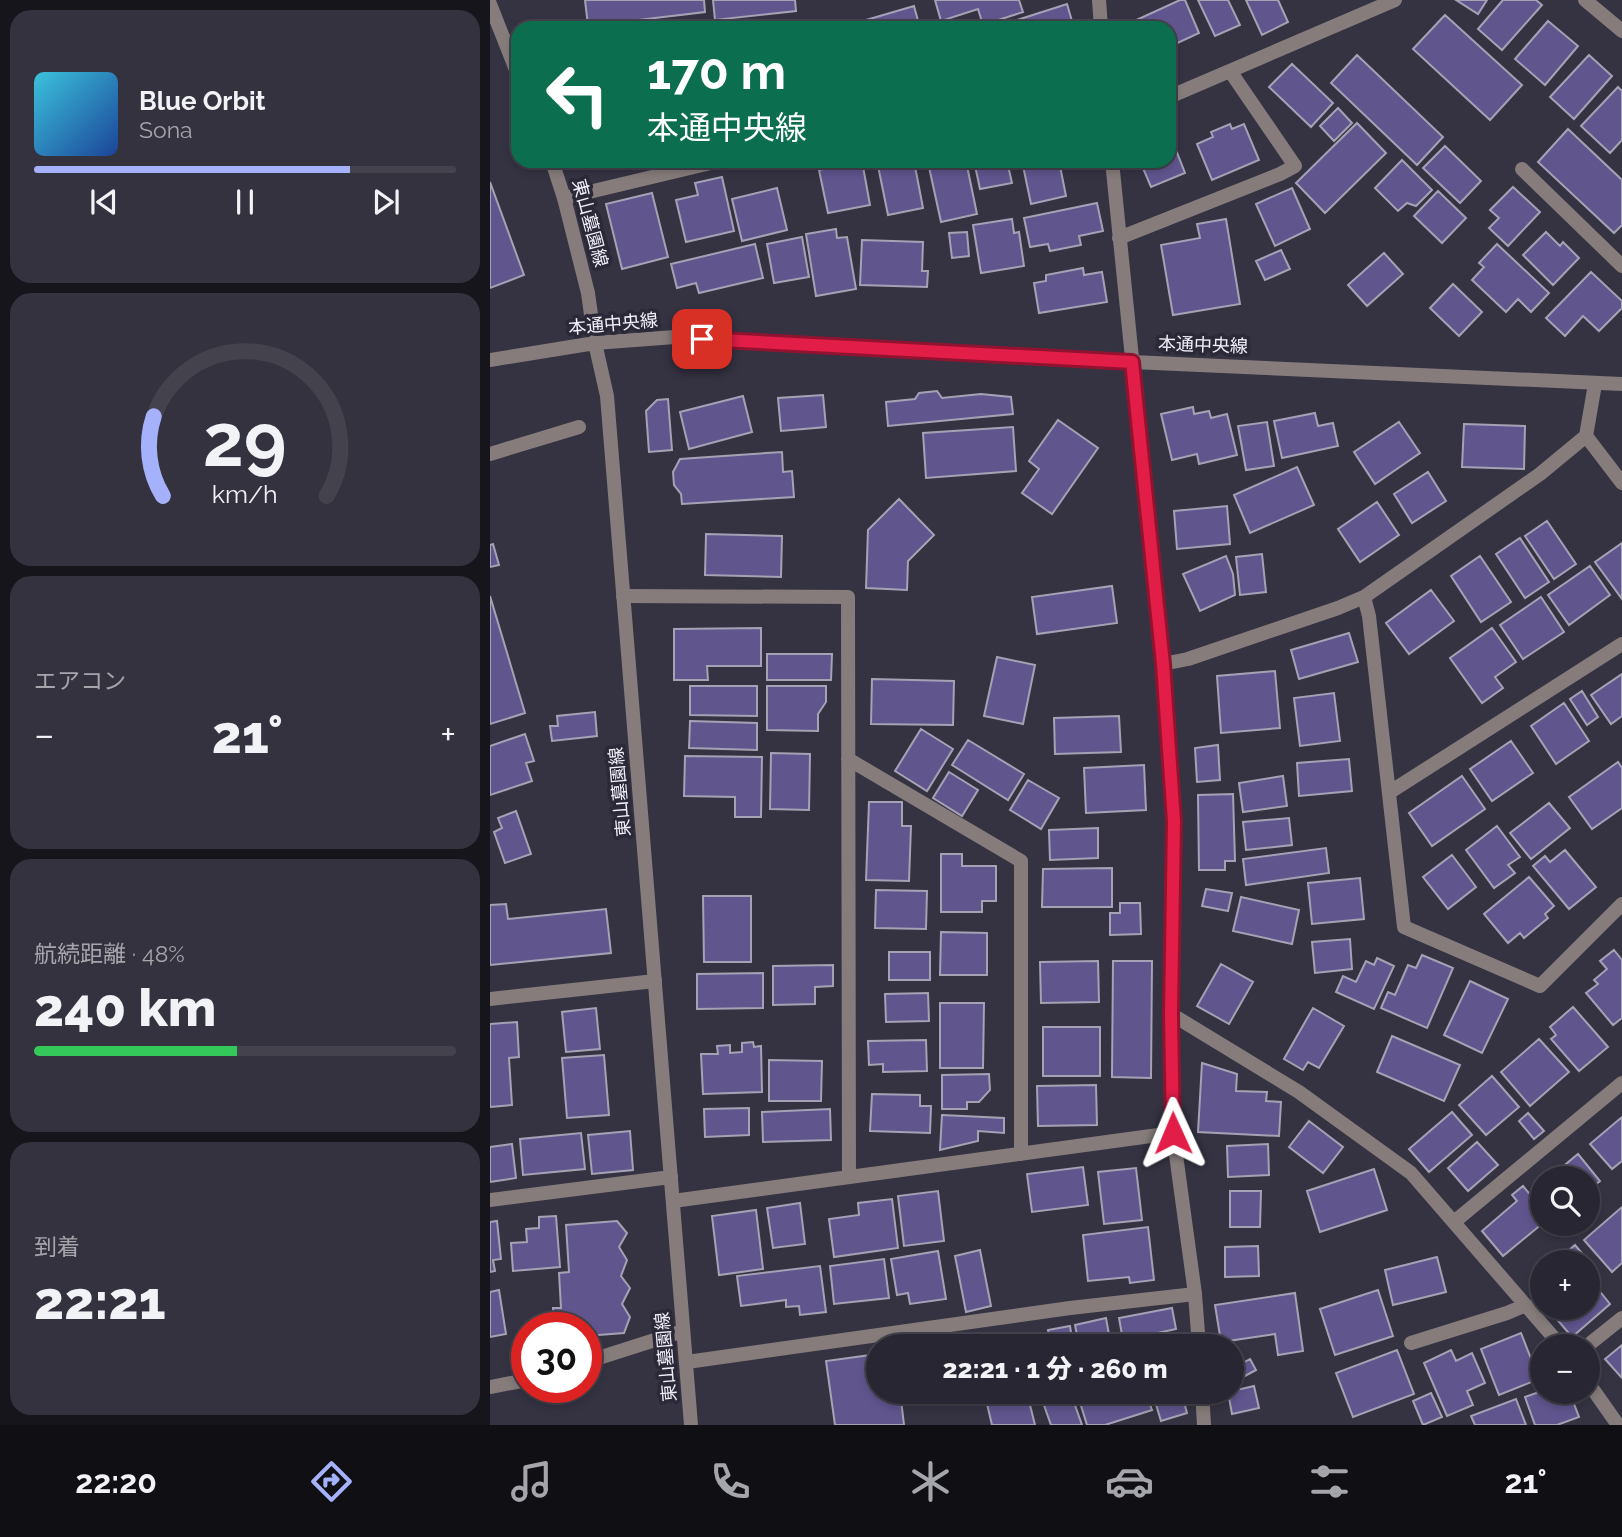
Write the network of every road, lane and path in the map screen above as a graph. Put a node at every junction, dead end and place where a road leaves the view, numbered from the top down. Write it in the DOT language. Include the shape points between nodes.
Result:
graph roads {
  1 [pos="1099,0"];
  2 [pos="1395,0"];
  3 [pos="1585,0"];
  4 [pos="490,4"];
  5 [pos="1100,21"];
  6 [pos="1622,31"];
  7 [pos="495,32"];
  8 [pos="511,62"];
  9 [pos="1230,71"];
  10 [pos="1176,94"];
  11 [pos="554,168"];
  12 [pos="690,168"];
  13 [pos="1113,168"];
  14 [pos="1522,169"];
  15 [pos="564,198"];
  16 [pos="1119,238"];
  17 [pos="1622,266"];
  18 [pos="595,343"];
  19 [pos="490,360"];
  20 [pos="1132,362"];
  21 [pos="1595,384"];
  22 [pos="1622,384"];
  23 [pos="579,427"];
  24 [pos="1586,436"];
  25 [pos="490,454"];
  26 [pos="1622,483"];
  27 [pos="623,597"];
  28 [pos="1364,597"];
  29 [pos="1622,644"];
  30 [pos="1163,664"];
  31 [pos="848,759"];
  32 [pos="1390,792"];
  33 [pos="1622,904"];
  34 [pos="655,981"];
  35 [pos="490,999"];
  36 [pos="1171,1014"];
  37 [pos="1622,1083"];
  38 [pos="1173,1133"];
  39 [pos="1021,1154"];
  40 [pos="849,1176"];
  41 [pos="671,1177"];
  42 [pos="490,1200"];
  43 [pos="673,1201"];
  44 [pos="1454,1222"];
  45 [pos="1195,1294"];
  46 [pos="1526,1305"];
  47 [pos="1622,1318"];
  48 [pos="683,1331"];
  49 [pos="1198,1334"];
  50 [pos="1551,1334"];
  51 [pos="1600,1336"];
  52 [pos="1411,1343"];
  53 [pos="602,1357"];
  54 [pos="687,1362"];
  55 [pos="511,1383"];
  56 [pos="490,1387"];
  57 [pos="1600,1399"];
  58 [pos="1203,1404"];
  59 [pos="691,1425"];
  60 [pos="1205,1425"];
  61 [pos="1618,1425"];
  1 -- 5 [label="street"];
  2 -- 9 [label="street"];
  3 -- 6 [label="street"];
  4 -- 7 [label="street"];
  7 -- 8 [label="street"];
  9 -- 10 [label="street"];
  9 -- 16 [label="street" via="1294,166"];
  11 -- 15 [label="street, 東山墓園線"];
  12 -- 15 [label="street"];
  13 -- 16 [label="street"];
  14 -- 17 [label="street"];
  15 -- 18 [label="street, 東山墓園線" via="588,293"];
  16 -- 20 [label="street"];
  18 -- 19 [label="street, 本通中央線"];
  18 -- 20 [label="street, 本通中央線" via="675,337"];
  18 -- 27 [label="street, 東山墓園線" via="607,396"];
  20 -- 21 [label="street, 本通中央線"];
  20 -- 30 [label="street"];
  21 -- 22 [label="street, 本通中央線"];
  21 -- 24 [label="street"];
  23 -- 25 [label="street"];
  24 -- 26 [label="street"];
  24 -- 28 [label="street" via="1540,474"];
  27 -- 31 [label="street" via="848,597"];
  27 -- 34 [label="street, 東山墓園線"];
  28 -- 30 [label="street"];
  28 -- 32 [label="street"];
  29 -- 32 [label="street"];
  30 -- 36 [label="street" via="1174,821"];
  31 -- 39 [label="street" via="1021,861"];
  31 -- 40 [label="street"];
  32 -- 33 [label="street" via="1404,927 1540,986"];
  34 -- 35 [label="street"];
  34 -- 41 [label="street, 東山墓園線"];
  36 -- 38 [label="street"];
  36 -- 44 [label="street" via="1299,1092 1411,1173"];
  37 -- 44 [label="street"];
  38 -- 39 [label="street"];
  38 -- 45 [label="street"];
  39 -- 40 [label="street"];
  40 -- 43 [label="street"];
  41 -- 42 [label="street"];
  41 -- 43 [label="street, 東山墓園線"];
  43 -- 48 [label="street, 東山墓園線"];
  44 -- 46 [label="street"];
  45 -- 49 [label="street"];
  45 -- 54 [label="street"];
  46 -- 50 [label="street"];
  46 -- 52 [label="street"];
  47 -- 51 [label="street"];
  48 -- 53 [label="street"];
  48 -- 54 [label="street, 東山墓園線"];
  54 -- 59 [label="street, 東山墓園線"];
  55 -- 56 [label="street"];
  57 -- 61 [label="street"];
  58 -- 60 [label="street"];
}
